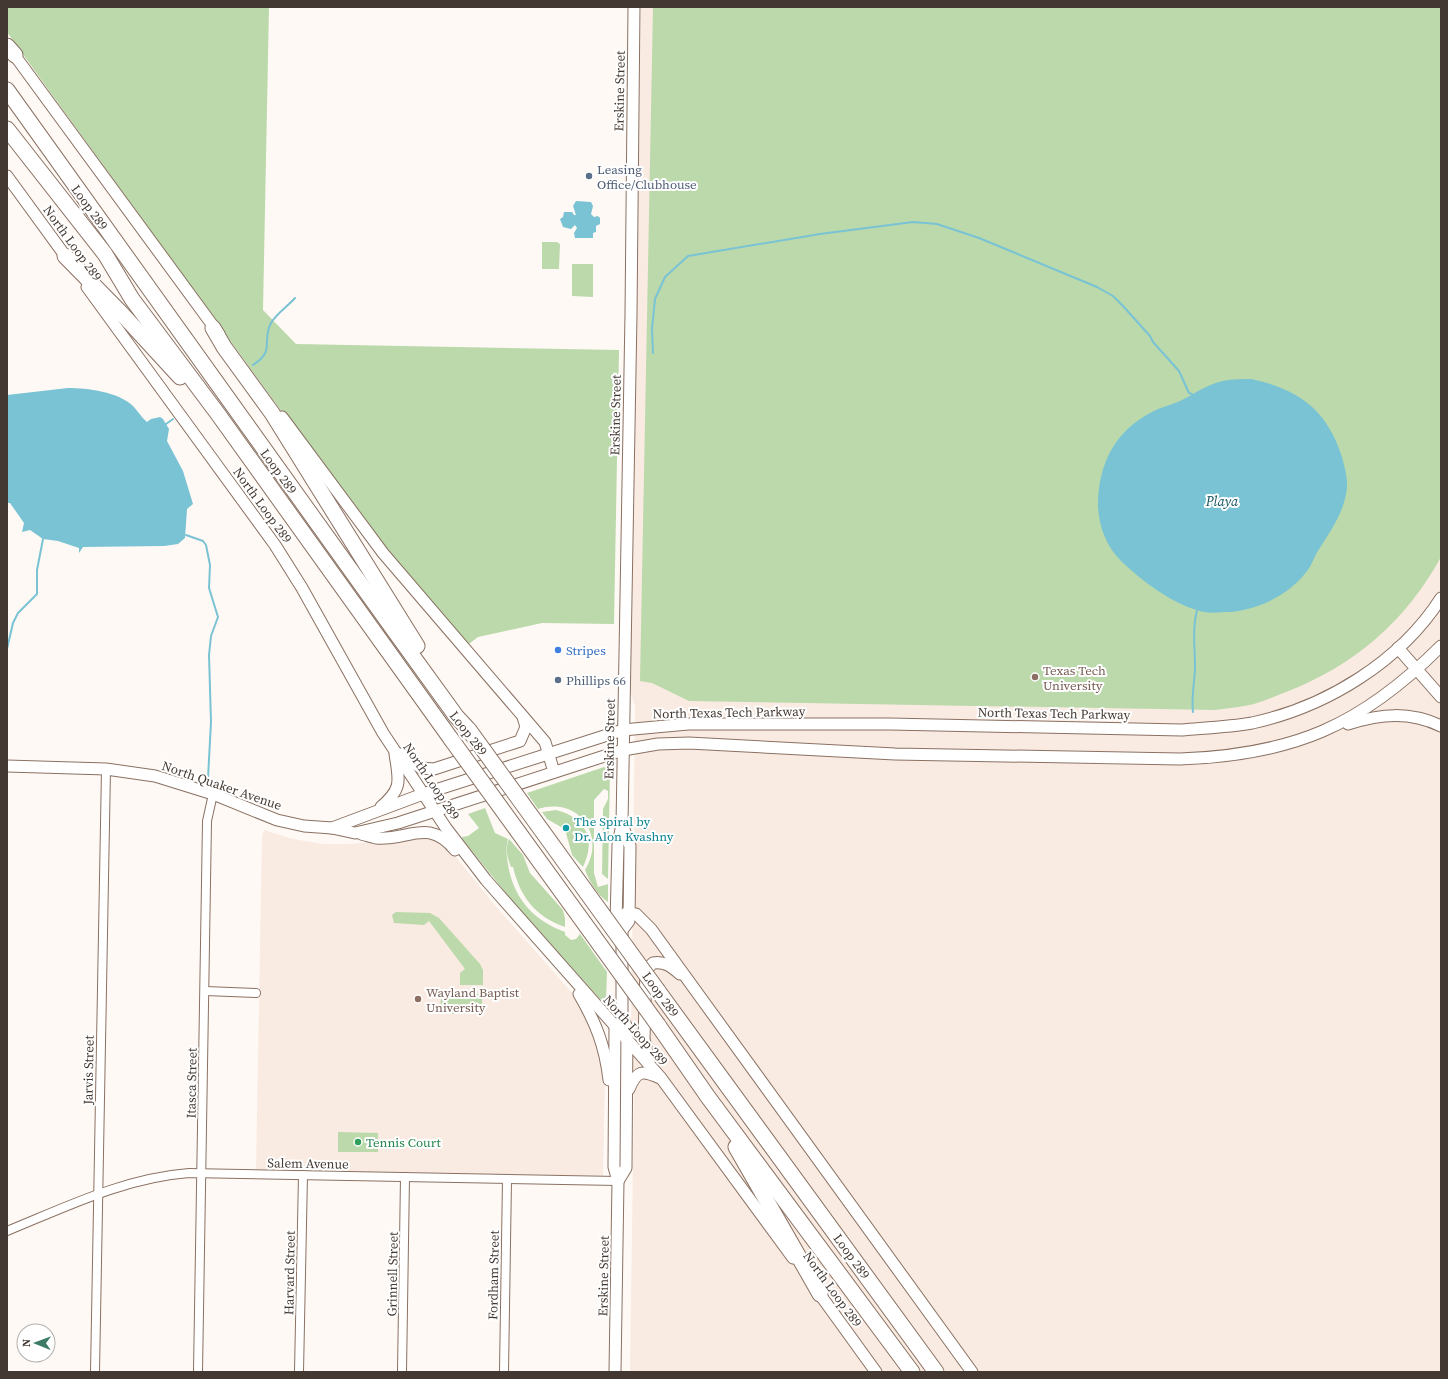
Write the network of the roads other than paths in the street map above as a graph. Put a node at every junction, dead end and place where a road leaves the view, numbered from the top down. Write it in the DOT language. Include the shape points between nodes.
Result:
graph roads {
  1 [pos="634,7"];
  2 [pos="10,49"];
  3 [pos="7,90"];
  4 [pos="7,129"];
  5 [pos="7,176"];
  6 [pos="65,256"];
  7 [pos="213,328"];
  8 [pos="297,526"];
  9 [pos="1441,598"];
  10 [pos="1441,646"];
  11 [pos="1398,648"];
  12 [pos="1417,670"];
  13 [pos="1441,698"];
  14 [pos="523,716"];
  15 [pos="1441,726"];
  16 [pos="469,730"];
  17 [pos="623,730"];
  18 [pos="1326,730"];
  19 [pos="394,749"];
  20 [pos="623,750"];
  21 [pos="549,754"];
  22 [pos="7,766"];
  23 [pos="106,769"];
  24 [pos="554,772"];
  25 [pos="213,794"];
  26 [pos="423,794"];
  27 [pos="376,811"];
  28 [pos="434,811"];
  29 [pos="622,824"];
  30 [pos="332,828"];
  31 [pos="355,833"];
  32 [pos="486,880"];
  33 [pos="629,912"];
  34 [pos="619,926"];
  35 [pos="566,972"];
  36 [pos="691,984"];
  37 [pos="205,991"];
  38 [pos="256,992"];
  39 [pos="622,1016"];
  40 [pos="615,1027"];
  41 [pos="627,1040"];
  42 [pos="650,1065"];
  43 [pos="661,1078"];
  44 [pos="628,1093"];
  45 [pos="708,1097"];
  46 [pos="614,1127"];
  47 [pos="202,1173"];
  48 [pos="303,1175"];
  49 [pos="405,1177"];
  50 [pos="507,1179"];
  51 [pos="618,1181"];
  52 [pos="98,1194"];
  53 [pos="7,1231"];
  54 [pos="820,1294"];
  55 [pos="900,1322"];
  56 [pos="95,1372"];
  57 [pos="198,1372"];
  58 [pos="299,1372"];
  59 [pos="402,1372"];
  60 [pos="504,1372"];
  61 [pos="615,1372"];
  62 [pos="876,1372"];
  63 [pos="912,1372"];
  64 [pos="936,1372"];
  65 [pos="946,1372"];
  66 [pos="972,1372"];
  1 -- 17 [label="main road, Erskine Street"];
  2 -- 7 [label="main road"];
  3 -- 16 [label="highway, Loop 289" via="393,629"];
  4 -- 8 [label="highway, Loop 289" via="105,254 132,299"];
  5 -- 6 [label="main road, North Loop 289"];
  6 -- 8 [label="highway" via="191,390 277,506"];
  6 -- 19 [label="main road, North Loop 289" via="275,545"];
  7 -- 14 [label="main road" via="228,344 383,553"];
  7 -- 16 [label="highway" via="272,412 431,669 463,715"];
  8 -- 45 [label="highway, Loop 289, bridge"];
  9 -- 11 [label="main road, North Texas Tech Parkway"];
  10 -- 12 [label="main road"];
  11 -- 12 [label="main road"];
  11 -- 17 [label="main road, North Texas Tech Parkway" via="1352,683 1317,702 1252,723 1220,727 1182,730 890,724 688,724"];
  12 -- 13 [label="main road"];
  12 -- 18 [label="main road" via="1368,708"];
  14 -- 19 [label="main road" via="526,727 520,741 434,770 421,768"];
  14 -- 21 [label="main road" via="544,742"];
  15 -- 18 [label="main road" via="1430,720 1390,714"];
  16 -- 55 [label="highway, Loop 289, bridge"];
  17 -- 20 [label="main road, Erskine Street"];
  17 -- 21 [label="main road, North Quaker Avenue"];
  18 -- 20 [label="main road" via="1289,745 1219,758 896,754 689,743 658,744"];
  19 -- 26 [label="main road, North Loop 289"];
  19 -- 27 [label="main road" via="398,784 396,791"];
  20 -- 24 [label="main road, North Quaker Avenue"];
  20 -- 29 [label="main road, Erskine Street"];
  21 -- 24 [label="main road"];
  21 -- 26 [label="main road, North Quaker Avenue"];
  22 -- 23 [label="main road, North Quaker Avenue"];
  23 -- 25 [label="main road, North Quaker Avenue" via="155,776"];
  23 -- 52 [label="street, Jarvis Street"];
  24 -- 28 [label="main road, North Quaker Avenue"];
  25 -- 30 [label="main road, North Quaker Avenue" via="259,814 283,821"];
  25 -- 37 [label="street, Itasca Street" via="207,821"];
  26 -- 27 [label="main road, North Quaker Avenue"];
  26 -- 28 [label="main road, North Loop 289"];
  27 -- 30 [label="main road, North Quaker Avenue"];
  28 -- 31 [label="main road, North Quaker Avenue" via="381,828"];
  28 -- 32 [label="main road, North Loop 289"];
  29 -- 33 [label="main road, Erskine Street" via="630,846"];
  29 -- 34 [label="main road, Erskine Street" via="618,845"];
  30 -- 31 [label="main road, North Quaker Avenue"];
  31 -- 32 [label="main road" via="377,838 421,832 436,835 447,841 470,869"];
  32 -- 35 [label="main road, North Loop 289"];
  33 -- 34 [label="main road, Erskine Street" via="629,921"];
  33 -- 36 [label="main road" via="638,915 651,929"];
  34 -- 39 [label="main road, Erskine Street"];
  35 -- 40 [label="main road, North Loop 289"];
  35 -- 46 [label="main road" via="592,1017 603,1044"];
  36 -- 42 [label="main road" via="668,964 653,963 646,970 644,1039"];
  36 -- 66 [label="main road"];
  37 -- 38 [label="street"];
  37 -- 47 [label="street, Itasca Street"];
  39 -- 40 [label="main road"];
  39 -- 41 [label="main road, Erskine Street" via="627,1028"];
  40 -- 41 [label="main road, North Loop 289"];
  40 -- 46 [label="main road, Erskine Street"];
  41 -- 42 [label="main road, North Loop 289"];
  41 -- 44 [label="main road, Erskine Street"];
  42 -- 43 [label="main road, North Loop 289"];
  43 -- 44 [label="main road" via="646,1072 639,1074 634,1078"];
  43 -- 54 [label="main road, North Loop 289"];
  44 -- 51 [label="main road, Erskine Street" via="626,1168"];
  45 -- 54 [label="highway"];
  45 -- 63 [label="highway, Loop 289"];
  46 -- 51 [label="main road, Erskine Street" via="614,1167"];
  47 -- 48 [label="street, Salem Avenue"];
  47 -- 52 [label="street, Salem Avenue" via="163,1175 133,1181"];
  47 -- 57 [label="street, Itasca Street"];
  48 -- 49 [label="street, Salem Avenue"];
  48 -- 58 [label="street, Harvard Street"];
  49 -- 50 [label="street, Salem Avenue"];
  49 -- 59 [label="street, Grinnell Street"];
  50 -- 51 [label="street, Salem Avenue"];
  50 -- 60 [label="street, Fordham Street"];
  51 -- 61 [label="main road, Erskine Street"];
  52 -- 53 [label="street, Salem Avenue"];
  52 -- 56 [label="street, Jarvis Street"];
  54 -- 62 [label="main road, North Loop 289"];
  55 -- 64 [label="highway, Loop 289"];
  55 -- 65 [label="highway" via="919,1335"];
}
